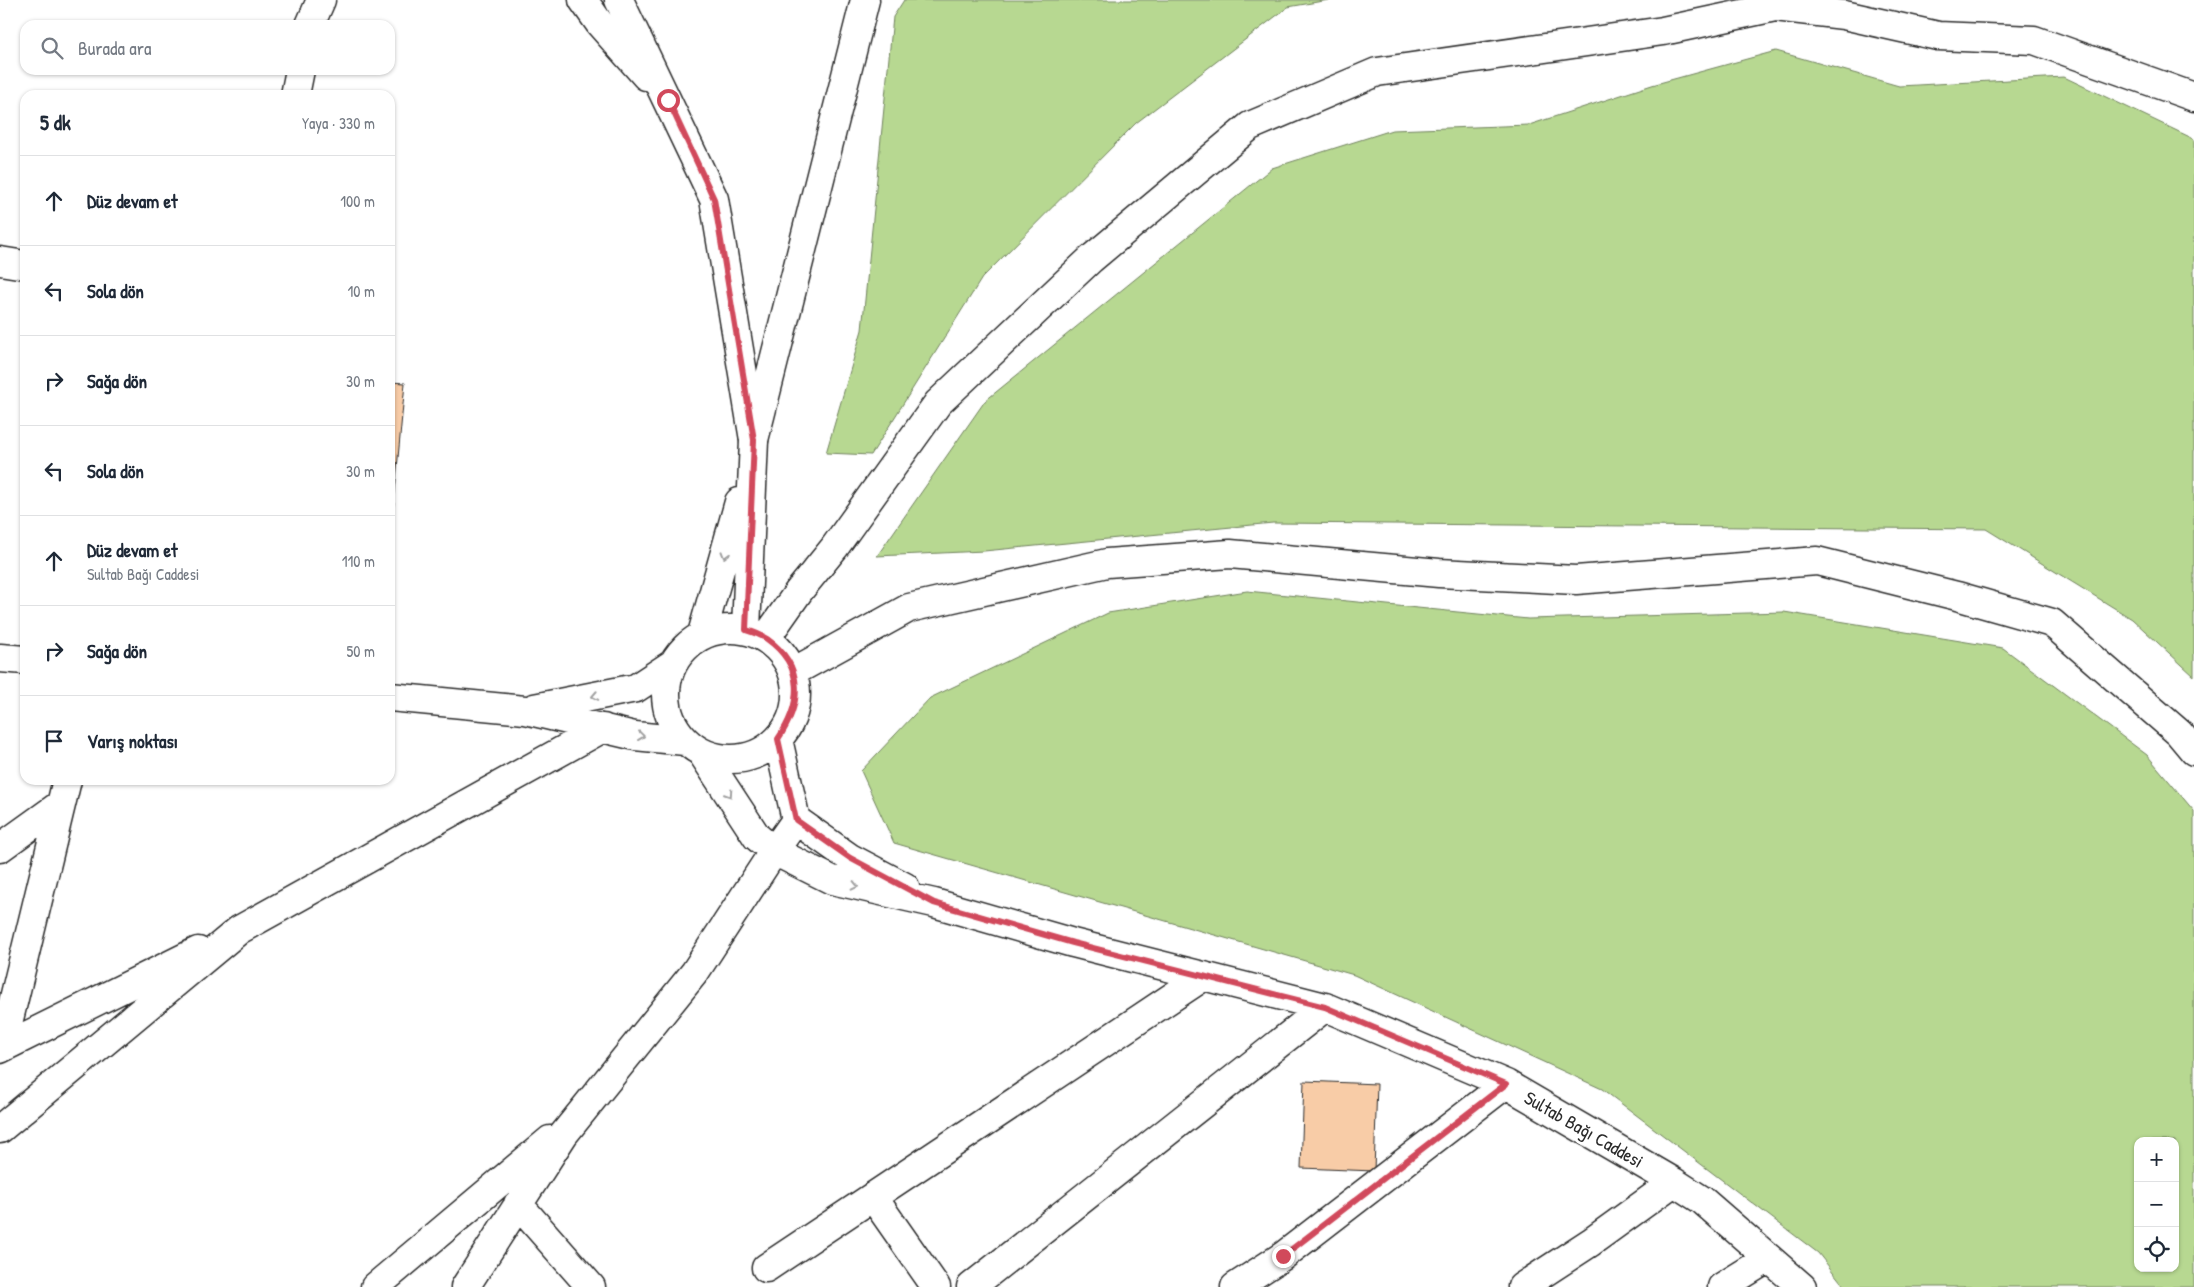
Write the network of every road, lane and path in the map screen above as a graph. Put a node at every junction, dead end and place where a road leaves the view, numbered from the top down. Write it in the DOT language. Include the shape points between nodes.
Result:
graph roads {
  1 [pos="321,0"];
  2 [pos="583,0"];
  3 [pos="619,0"];
  4 [pos="865,0"];
  5 [pos="312,20"];
  6 [pos="299,75"];
  7 [pos="296,90"];
  8 [pos="2194,97"];
  9 [pos="668,100"];
  10 [pos="0,261"];
  11 [pos="20,264"];
  12 [pos="754,440"];
  13 [pos="702,634"];
  14 [pos="756,634"];
  15 [pos="0,658"];
  16 [pos="20,660"];
  17 [pos="671,665"];
  18 [pos="793,672"];
  19 [pos="395,697"];
  20 [pos="525,710"];
  21 [pos="603,728"];
  22 [pos="778,739"];
  23 [pos="694,747"];
  24 [pos="2194,751"];
  25 [pos="64,792"];
  26 [pos="796,820"];
  27 [pos="0,848"];
  28 [pos="774,851"];
  29 [pos="934,903"];
  30 [pos="238,930"];
  31 [pos="1204,976"];
  32 [pos="1325,1007"];
  33 [pos="1,1048"];
  34 [pos="1506,1084"];
  35 [pos="579,1115"];
  36 [pos="0,1129"];
  37 [pos="1674,1182"];
  38 [pos="873,1197"];
  39 [pos="518,1204"];
  40 [pos="1770,1258"];
  41 [pos="766,1268"];
  42 [pos="375,1287"];
  43 [pos="465,1287"];
  44 [pos="591,1287"];
  45 [pos="936,1287"];
  46 [pos="971,1287"];
  47 [pos="1235,1287"];
  48 [pos="1522,1287"];
  49 [pos="1722,1287"];
  50 [pos="1802,1287"];
  1 -- 5 [label="street"];
  2 -- 9 [label="street" via="600,24"];
  3 -- 9 [label="street"];
  4 -- 12 [label="street"];
  6 -- 7 [label="street"];
  8 -- 14 [label="street" via="2034,40 1938,36 1844,15 1775,7 1663,31 1378,72 1250,126 1091,259 938,403 834,548 799,591"];
  9 -- 12 [label="street" via="714,199"];
  10 -- 11 [label="street"];
  12 -- 13 [label="street, one-way"];
  12 -- 14 [label="street"];
  13 -- 14 [label="street" via="724,628"];
  13 -- 17 [label="street" via="684,647"];
  14 -- 18 [label="street" via="783,653"];
  15 -- 16 [label="street"];
  17 -- 20 [label="street, one-way" via="636,688"];
  17 -- 23 [label="street" via="665,685 666,705 673,725"];
  18 -- 22 [label="street" via="796,706"];
  18 -- 24 [label="street" via="909,608 1107,563 1230,554 1439,573 1576,580 1817,561 2052,623 2179,733"];
  19 -- 20 [label="street"];
  20 -- 21 [label="street"];
  21 -- 23 [label="street, one-way"];
  21 -- 30 [label="street"];
  22 -- 23 [label="street" via="762,752 742,759 722,759"];
  22 -- 26 [label="street"];
  23 -- 28 [label="street, one-way" via="757,837"];
  25 -- 27 [label="street"];
  25 -- 33 [label="street"];
  26 -- 28 [label="street"];
  26 -- 29 [label="street" via="850,858"];
  28 -- 29 [label="street, one-way" via="832,880"];
  28 -- 35 [label="street" via="695,972"];
  29 -- 31 [label="street, Sultab Bağı Caddesi"];
  30 -- 33 [label="street"];
  30 -- 36 [label="street"];
  31 -- 32 [label="street, Sultab Bağı Caddesi"];
  31 -- 38 [label="street"];
  32 -- 34 [label="street, Sultab Bağı Caddesi"];
  32 -- 46 [label="street"];
  34 -- 37 [label="street, Sultab Bağı Caddesi"];
  34 -- 47 [label="street" via="1283,1256"];
  35 -- 39 [label="street"];
  35 -- 42 [label="street"];
  37 -- 40 [label="street, Sultab Bağı Caddesi" via="1702,1200"];
  37 -- 48 [label="street"];
  38 -- 41 [label="street"];
  38 -- 45 [label="street"];
  39 -- 43 [label="street"];
  39 -- 44 [label="street"];
  40 -- 49 [label="street"];
  40 -- 50 [label="street, Sultab Bağı Caddesi"];
}
